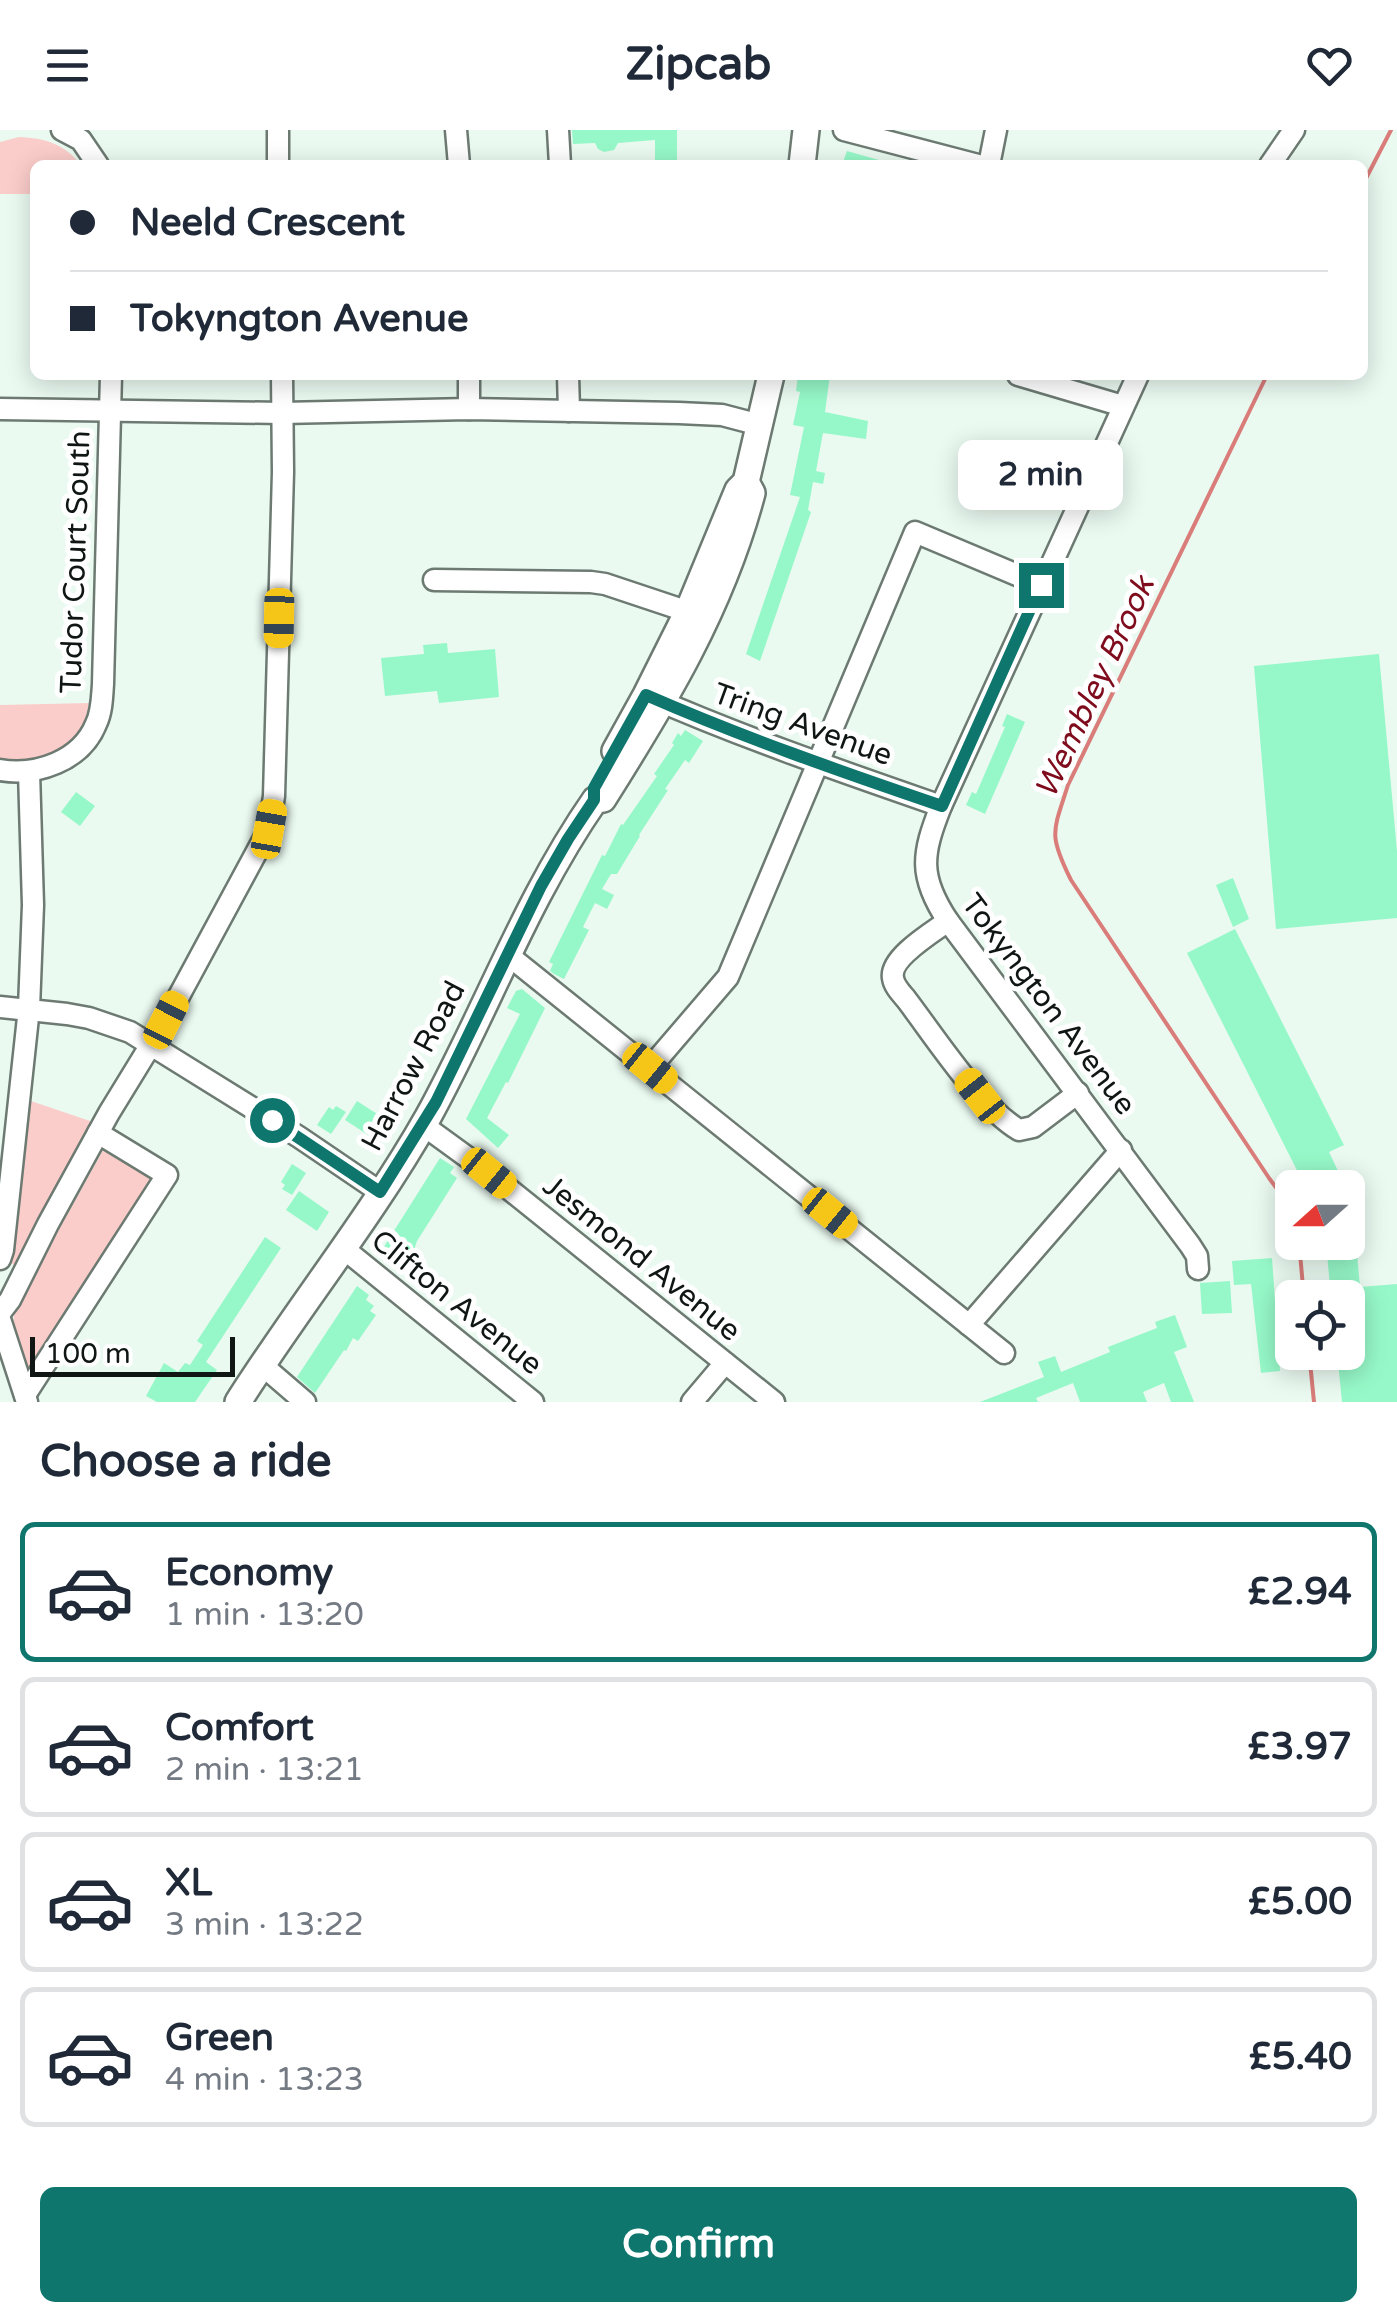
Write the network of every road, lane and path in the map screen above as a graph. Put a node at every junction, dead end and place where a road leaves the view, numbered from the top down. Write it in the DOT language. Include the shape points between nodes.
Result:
graph roads {
  1 [pos="62,130"];
  2 [pos="278,130"];
  3 [pos="456,130"];
  4 [pos="558,130"];
  5 [pos="806,130"];
  6 [pos="844,130"];
  7 [pos="996,130"];
  8 [pos="1294,130"];
  9 [pos="95,160"];
  10 [pos="278,160"];
  11 [pos="459,160"];
  12 [pos="560,160"];
  13 [pos="803,160"];
  14 [pos="959,160"];
  15 [pos="991,160"];
  16 [pos="1273,160"];
  17 [pos="112,380"];
  18 [pos="282,380"];
  19 [pos="469,380"];
  20 [pos="568,380"];
  21 [pos="770,380"];
  22 [pos="1035,380"];
  23 [pos="1136,380"];
  24 [pos="1123,406"];
  25 [pos="0,409"];
  26 [pos="110,410"];
  27 [pos="469,410"];
  28 [pos="568,411"];
  29 [pos="282,413"];
  30 [pos="760,425"];
  31 [pos="434,580"];
  32 [pos="1041,585"];
  33 [pos="698,614"];
  34 [pos="655,699"];
  35 [pos="818,763"];
  36 [pos="0,770"];
  37 [pos="29,772"];
  38 [pos="942,806"];
  39 [pos="948,920"];
  40 [pos="508,955"];
  41 [pos="0,1007"];
  42 [pos="29,1008"];
  43 [pos="152,1044"];
  44 [pos="650,1068"];
  45 [pos="1078,1093"];
  46 [pos="424,1124"];
  47 [pos="98,1133"];
  48 [pos="1120,1150"];
  49 [pos="380,1192"];
  50 [pos="342,1248"];
  51 [pos="2,1255"];
  52 [pos="1198,1269"];
  53 [pos="22,1278"];
  54 [pos="0,1316"];
  55 [pos="969,1324"];
  56 [pos="1004,1353"];
  57 [pos="725,1363"];
  58 [pos="262,1365"];
  59 [pos="26,1398"];
  60 [pos="238,1402"];
  61 [pos="306,1402"];
  62 [pos="534,1402"];
  63 [pos="692,1402"];
  64 [pos="774,1402"];
  1 -- 9 [label="street" via="81,140"];
  2 -- 10 [label="street"];
  3 -- 11 [label="street"];
  4 -- 12 [label="street"];
  5 -- 13 [label="main road"];
  6 -- 14 [label="street"];
  7 -- 15 [label="street"];
  8 -- 16 [label="street"];
  17 -- 26 [label="street, Tudor Court South"];
  18 -- 29 [label="street"];
  19 -- 27 [label="street"];
  20 -- 28 [label="street"];
  21 -- 30 [label="main road, Harrow Road"];
  22 -- 24 [label="street"];
  23 -- 24 [label="street, Tokyngton Avenue"];
  24 -- 32 [label="street, Tokyngton Avenue"];
  25 -- 26 [label="street"];
  26 -- 29 [label="street"];
  26 -- 37 [label="street, Tudor Court South" via="98,721 66,758"];
  27 -- 28 [label="street"];
  27 -- 29 [label="street"];
  28 -- 30 [label="street" via="722,415"];
  29 -- 43 [label="street" via="269,829"];
  30 -- 33 [label="main road, Harrow Road" via="741,534"];
  31 -- 33 [label="street" via="591,582"];
  32 -- 35 [label="street" via="916,532"];
  32 -- 38 [label="street, Tokyngton Avenue"];
  33 -- 34 [label="main road, Harrow Road"];
  34 -- 35 [label="street, Tring Avenue"];
  34 -- 40 [label="main road, Harrow Road" via="603,800 594,800 541,886"];
  35 -- 38 [label="street, Tring Avenue"];
  35 -- 44 [label="street" via="728,977"];
  36 -- 37 [label="street"];
  37 -- 42 [label="street"];
  38 -- 39 [label="street, Tokyngton Avenue" via="925,872"];
  39 -- 45 [label="street, Tokyngton Avenue"];
  39 -- 45 [label="street" via="896,962 891,974 906,999 1008,1124 1033,1127"];
  40 -- 44 [label="street"];
  40 -- 46 [label="main road, Harrow Road"];
  41 -- 42 [label="street"];
  42 -- 43 [label="street" via="89,1018"];
  42 -- 51 [label="street"];
  43 -- 47 [label="street"];
  43 -- 49 [label="street"];
  44 -- 55 [label="street"];
  45 -- 48 [label="street, Tokyngton Avenue"];
  46 -- 49 [label="main road, Harrow Road"];
  46 -- 57 [label="street, Jesmond Avenue"];
  47 -- 53 [label="street"];
  47 -- 59 [label="street" via="168,1175"];
  48 -- 52 [label="street, Tokyngton Avenue" via="1190,1245"];
  48 -- 55 [label="street"];
  49 -- 50 [label="main road, Harrow Road"];
  50 -- 58 [label="main road, Harrow Road"];
  50 -- 62 [label="street, Clifton Avenue"];
  51 -- 53 [label="street"];
  53 -- 54 [label="street"];
  54 -- 59 [label="street"];
  55 -- 56 [label="street"];
  57 -- 63 [label="street"];
  57 -- 64 [label="street, Jesmond Avenue"];
  58 -- 60 [label="main road, Harrow Road"];
  58 -- 61 [label="street"];
}
